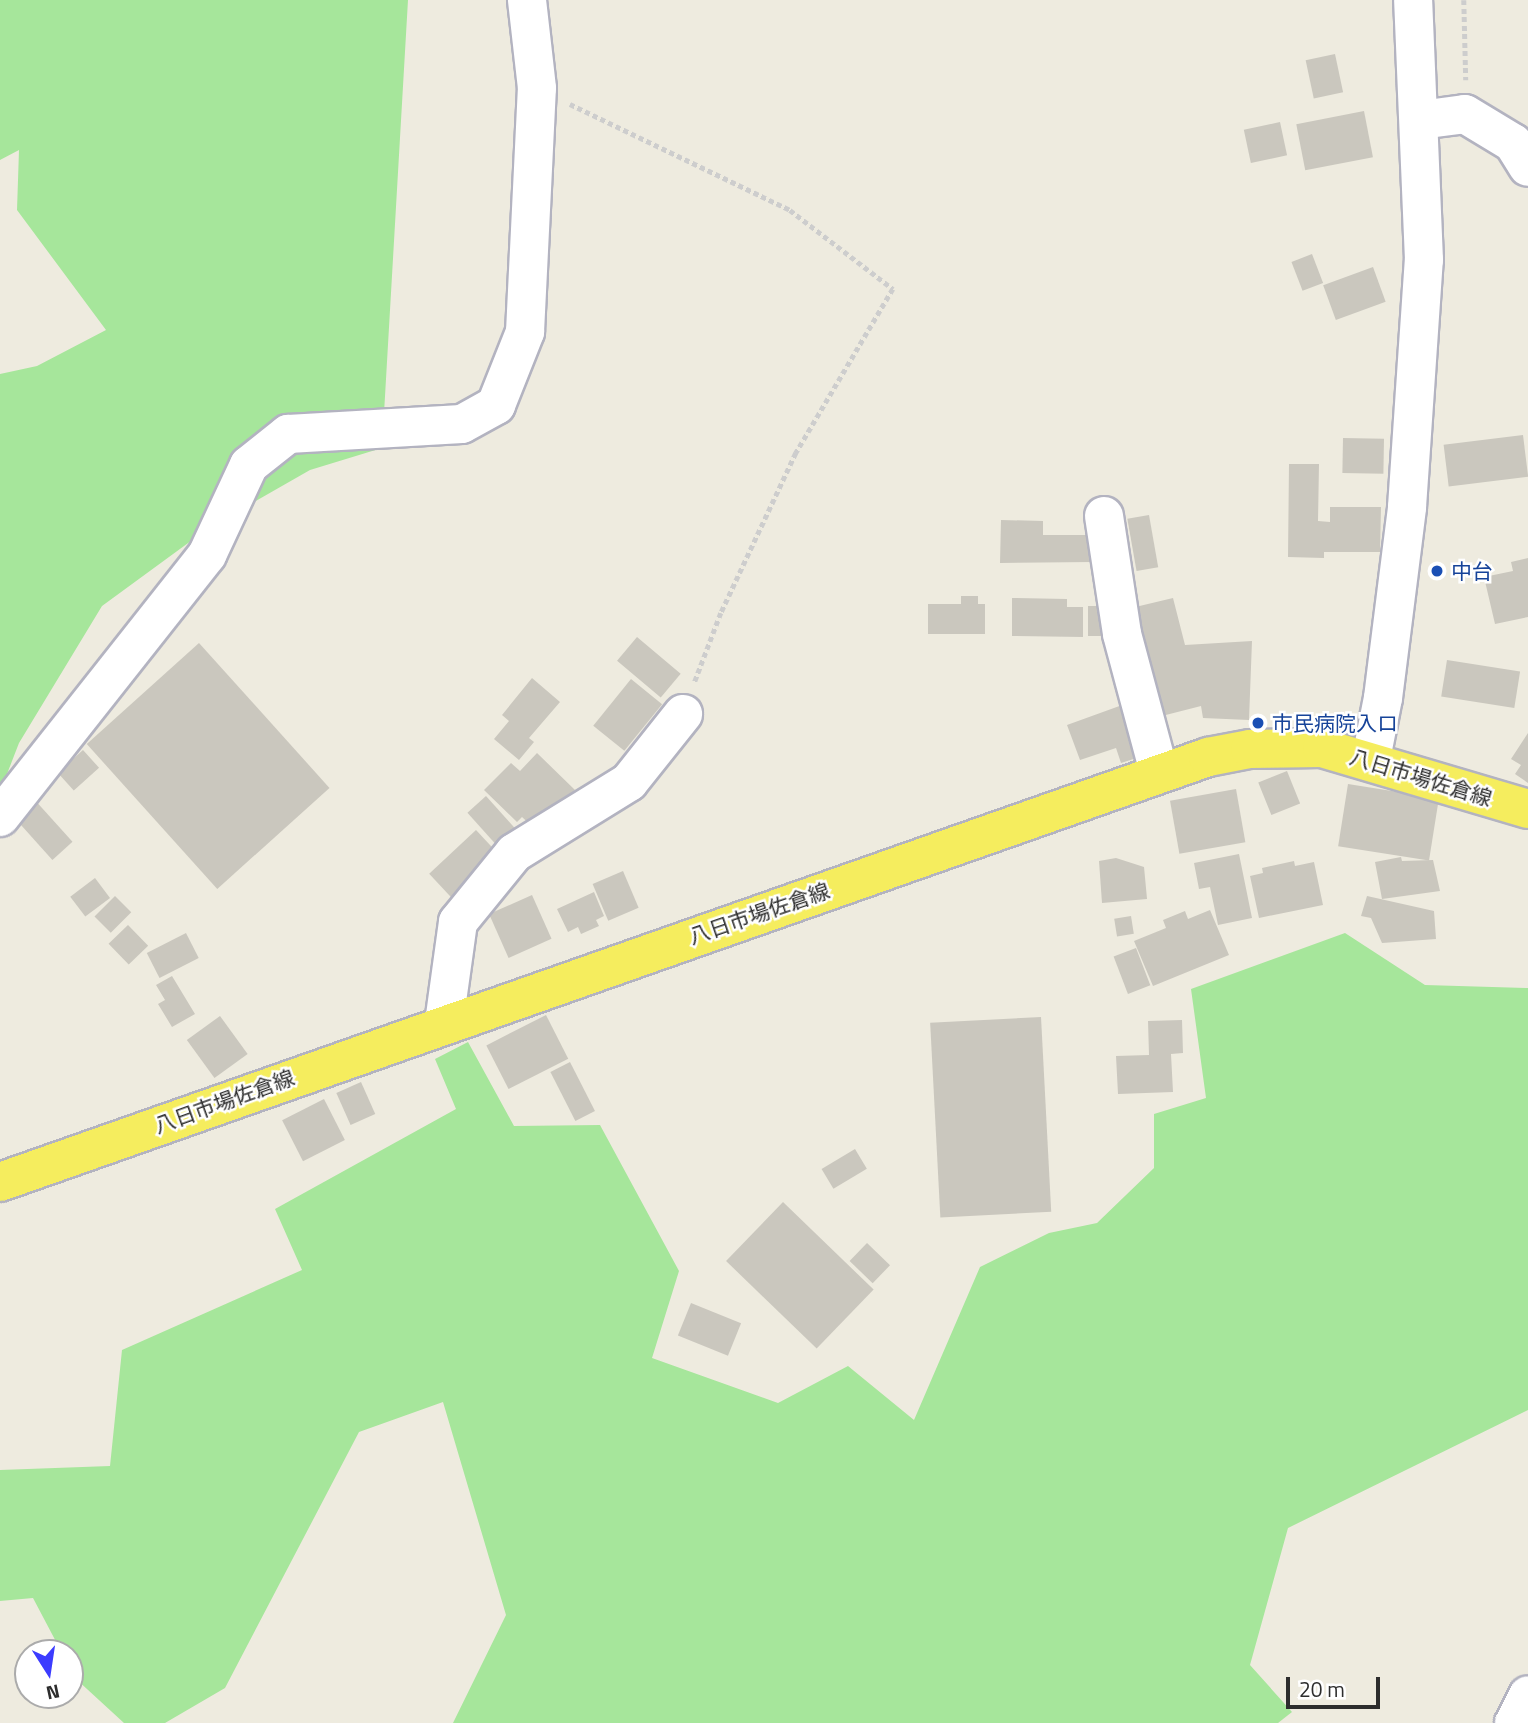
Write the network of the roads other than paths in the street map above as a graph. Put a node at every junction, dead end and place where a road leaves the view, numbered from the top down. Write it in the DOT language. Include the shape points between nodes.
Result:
graph roads {
  1 [pos="527,0"];
  2 [pos="1413,0"];
  3 [pos="1420,120"];
  4 [pos="1528,167"];
  5 [pos="1104,516"];
  6 [pos="683,714"];
  7 [pos="1371,759"];
  8 [pos="1159,772"];
  9 [pos="1528,810"];
  10 [pos="0,817"];
  11 [pos="444,1023"];
  12 [pos="0,1182"];
  13 [pos="1528,1695"];
  14 [pos="1514,1723"];
  1 -- 10 [label="street" via="537,88 525,332 496,405 462,424 288,434 249,466 207,555"];
  2 -- 3 [label="street"];
  3 -- 4 [label="street" via="1465,114 1513,143"];
  3 -- 7 [label="street" via="1424,260 1413,450 1383,698"];
  5 -- 8 [label="street" via="1122,635"];
  6 -- 11 [label="street" via="629,782 514,853 458,922"];
  7 -- 8 [label="main road, 八日市場佐倉線" via="1322,748 1276,747 1208,757"];
  7 -- 9 [label="main road, 八日市場佐倉線"];
  8 -- 11 [label="main road, 八日市場佐倉線"];
  11 -- 12 [label="main road, 八日市場佐倉線"];
  13 -- 14 [label="street"];
}
